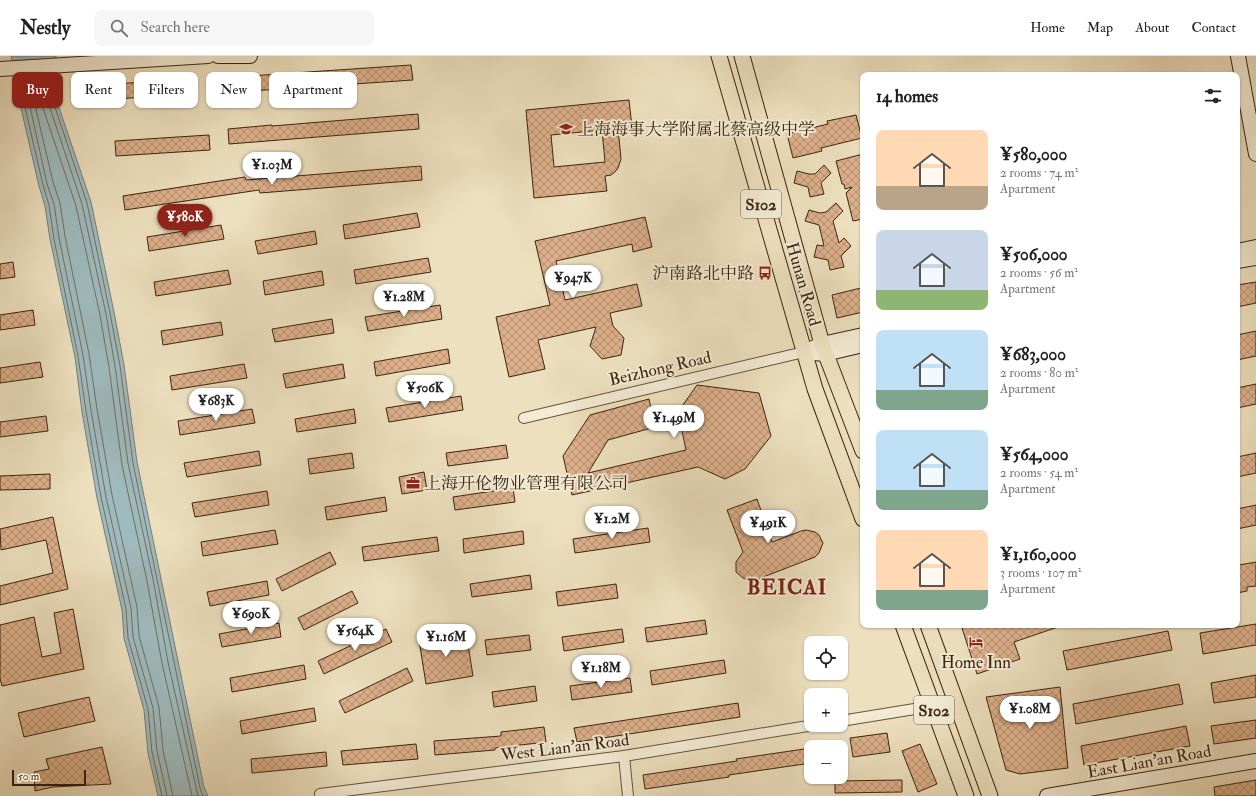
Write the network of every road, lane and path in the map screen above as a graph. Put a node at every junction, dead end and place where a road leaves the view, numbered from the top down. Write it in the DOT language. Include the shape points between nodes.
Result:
graph roads {
  1 [pos="208,56"];
  2 [pos="218,56"];
  3 [pos="250,56"];
  4 [pos="720,56"];
  5 [pos="742,56"];
  6 [pos="1238,56"];
  7 [pos="2,69"];
  8 [pos="1256,154"];
  9 [pos="1256,247"];
  10 [pos="1240,250"];
  11 [pos="1256,258"];
  12 [pos="1240,261"];
  13 [pos="860,336"];
  14 [pos="860,345"];
  15 [pos="824,349"];
  16 [pos="804,352"];
  17 [pos="524,418"];
  18 [pos="860,443"];
  19 [pos="860,511"];
  20 [pos="904,628"];
  21 [pos="929,628"];
  22 [pos="933,706"];
  23 [pos="848,720"];
  24 [pos="804,727"];
  25 [pos="624,756"];
  26 [pos="1256,761"];
  27 [pos="320,794"];
  28 [pos="628,796"];
  29 [pos="966,796"];
  30 [pos="990,796"];
  31 [pos="1047,796"];
  1 -- 7 [label="street"];
  2 -- 3 [label="street"];
  4 -- 16 [label="main road, Hunan Road / S102"];
  5 -- 15 [label="main road, Hunan Road / S102"];
  6 -- 8 [label="street"];
  9 -- 10 [label="street"];
  11 -- 12 [label="street"];
  13 -- 15 [label="street, Beizhong Road"];
  14 -- 15 [label="street, Beizhong Road"];
  15 -- 16 [label="street, Beizhong Road"];
  15 -- 18 [label="main road, Hunan Road / S102"];
  16 -- 17 [label="street, Beizhong Road"];
  16 -- 19 [label="main road, Hunan Road / S102" via="815,390"];
  20 -- 22 [label="main road, S102"];
  21 -- 30 [label="main road, S102"];
  22 -- 23 [label="street"];
  22 -- 29 [label="main road, S102"];
  24 -- 25 [label="street, West Lian'an Road"];
  25 -- 27 [label="street, West Lian'an Road"];
  25 -- 28 [label="street"];
  26 -- 31 [label="street, East Lian'an Road"];
}
